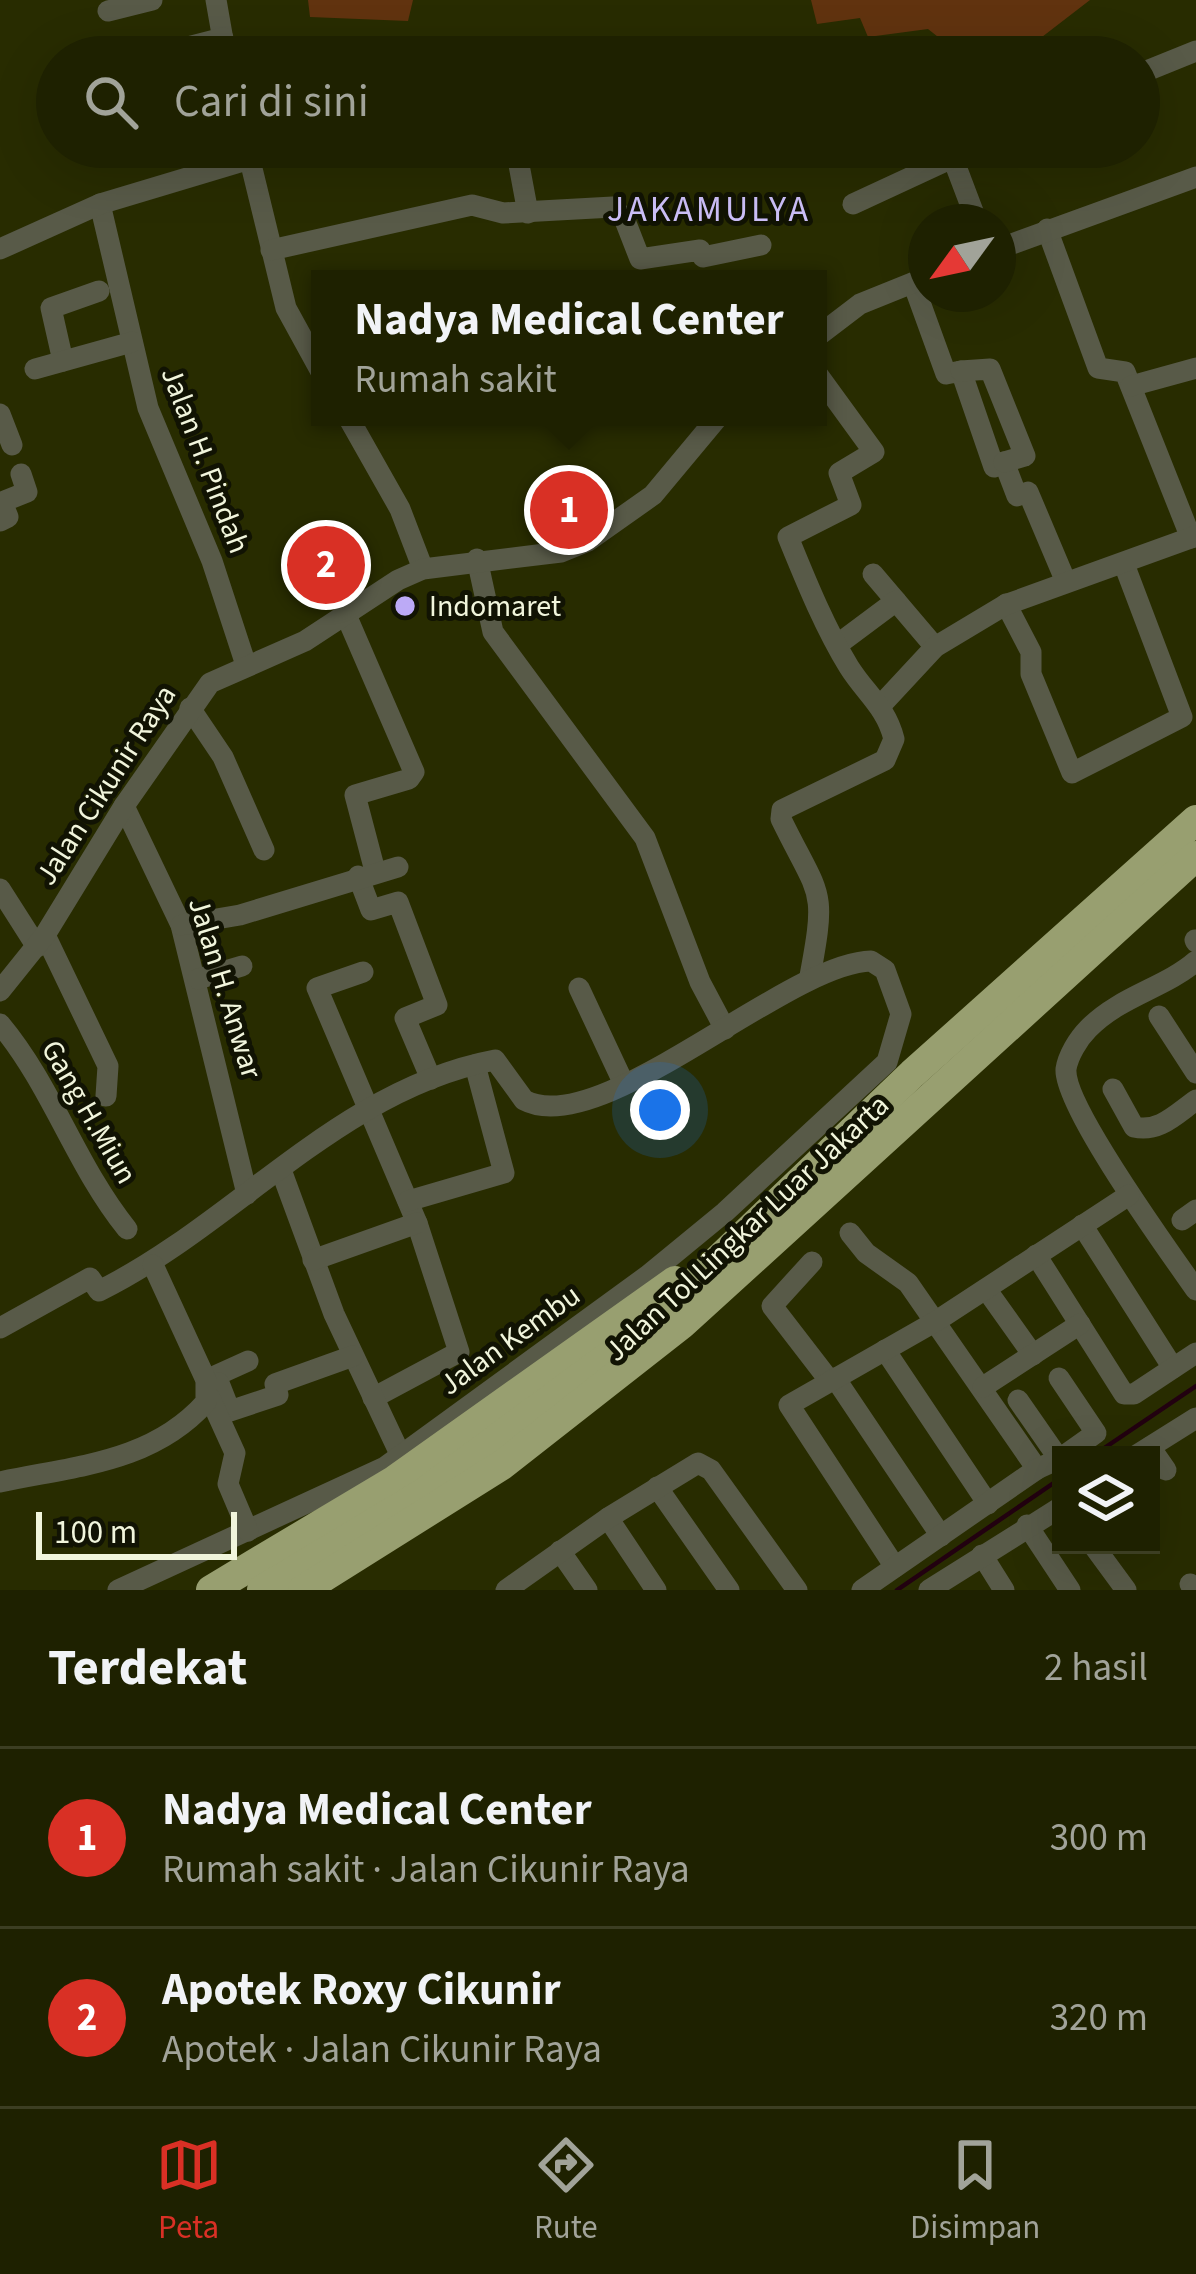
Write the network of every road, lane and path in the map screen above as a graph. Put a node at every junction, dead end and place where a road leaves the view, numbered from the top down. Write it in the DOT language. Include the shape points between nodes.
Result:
graph roads {
  1 [pos="152,0"];
  2 [pos="216,0"];
  3 [pos="109,11"];
  4 [pos="223,36"];
  5 [pos="1196,51"];
  6 [pos="1160,66"];
  7 [pos="204,168"];
  8 [pos="252,168"];
  9 [pos="522,168"];
  10 [pos="921,168"];
  11 [pos="957,168"];
  12 [pos="1196,177"];
  13 [pos="100,203"];
  14 [pos="853,204"];
  15 [pos="970,204"];
  16 [pos="527,213"];
  17 [pos="1047,229"];
  18 [pos="1016,242"];
  19 [pos="761,245"];
  20 [pos="0,249"];
  21 [pos="271,250"];
  22 [pos="908,285"];
  23 [pos="99,291"];
  24 [pos="929,312"];
  25 [pos="827,329"];
  26 [pos="132,342"];
  27 [pos="311,354"];
  28 [pos="63,362"];
  29 [pos="1196,368"];
  30 [pos="35,369"];
  31 [pos="1131,386"];
  32 [pos="827,387"];
  33 [pos="0,414"];
  34 [pos="353,426"];
  35 [pos="710,426"];
  36 [pos="12,445"];
  37 [pos="21,474"];
  38 [pos="0,520"];
  39 [pos="1194,537"];
  40 [pos="477,559"];
  41 [pos="1124,564"];
  42 [pos="423,569"];
  43 [pos="874,574"];
  44 [pos="1066,582"];
  45 [pos="896,601"];
  46 [pos="1006,604"];
  47 [pos="346,615"];
  48 [pos="837,645"];
  49 [pos="935,647"];
  50 [pos="246,665"];
  51 [pos="882,704"];
  52 [pos="190,708"];
  53 [pos="124,806"];
  54 [pos="1196,820"];
  55 [pos="264,850"];
  56 [pos="1196,856"];
  57 [pos="377,871"];
  58 [pos="0,890"];
  59 [pos="181,925"];
  60 [pos="41,941"];
  61 [pos="1196,962"];
  62 [pos="242,966"];
  63 [pos="363,972"];
  64 [pos="810,976"];
  65 [pos="198,980"];
  66 [pos="579,988"];
  67 [pos="0,991"];
  68 [pos="1159,1016"];
  69 [pos="0,1024"];
  70 [pos="725,1030"];
  71 [pos="476,1065"];
  72 [pos="1196,1073"];
  73 [pos="431,1079"];
  74 [pos="624,1084"];
  75 [pos="1113,1089"];
  76 [pos="106,1096"];
  77 [pos="1196,1100"];
  78 [pos="367,1108"];
  79 [pos="281,1170"];
  80 [pos="247,1194"];
  81 [pos="1129,1195"];
  82 [pos="409,1201"];
  83 [pos="765,1220"];
  84 [pos="418,1223"];
  85 [pos="1082,1225"];
  86 [pos="128,1229"];
  87 [pos="850,1233"];
  88 [pos="1036,1255"];
  89 [pos="313,1260"];
  90 [pos="812,1262"];
  91 [pos="153,1265"];
  92 [pos="986,1289"];
  93 [pos="1196,1291"];
  94 [pos="938,1320"];
  95 [pos="1080,1324"];
  96 [pos="0,1328"];
  97 [pos="885,1350"];
  98 [pos="1196,1353"];
  99 [pos="1033,1355"];
  100 [pos="353,1356"];
  101 [pos="248,1361"];
  102 [pos="1173,1368"];
  103 [pos="1059,1378"];
  104 [pos="832,1379"];
  105 [pos="207,1386"];
  106 [pos="982,1387"];
  107 [pos="373,1398"];
  108 [pos="1018,1400"];
  109 [pos="1195,1420"];
  110 [pos="1077,1446"];
  111 [pos="1152,1446"];
  112 [pos="401,1456"];
  113 [pos="1052,1456"];
  114 [pos="1052,1458"];
  115 [pos="1052,1463"];
  116 [pos="1160,1465"];
  117 [pos="1166,1470"];
  118 [pos="0,1482"];
  119 [pos="657,1487"];
  120 [pos="988,1504"];
  121 [pos="1052,1512"];
  122 [pos="608,1518"];
  123 [pos="1027,1525"];
  124 [pos="403,1530"];
  125 [pos="248,1532"];
  126 [pos="940,1536"];
  127 [pos="560,1551"];
  128 [pos="1100,1554"];
  129 [pos="982,1555"];
  130 [pos="895,1568"];
  131 [pos="940,1587"];
  132 [pos="515,1588"];
  133 [pos="118,1590"];
  134 [pos="211,1590"];
  135 [pos="262,1590"];
  136 [pos="303,1590"];
  137 [pos="345,1590"];
  138 [pos="587,1590"];
  139 [pos="656,1590"];
  140 [pos="729,1590"];
  141 [pos="797,1590"];
  142 [pos="862,1590"];
  143 [pos="1004,1590"];
  144 [pos="1070,1590"];
  145 [pos="1126,1590"];
  1 -- 3 [label="street"];
  2 -- 4 [label="street"];
  5 -- 6 [label="street"];
  7 -- 13 [label="street"];
  8 -- 21 [label="street"];
  9 -- 16 [label="street"];
  10 -- 14 [label="street"];
  11 -- 15 [label="street"];
  12 -- 17 [label="street"];
  13 -- 20 [label="street"];
  13 -- 26 [label="street, Jalan H. Pindah"];
  16 -- 19 [label="street" via="613,207 640,259"];
  16 -- 21 [label="street" via="472,205"];
  17 -- 18 [label="street"];
  17 -- 31 [label="street" via="1098,368 1125,372"];
  21 -- 27 [label="street" via="286,308"];
  22 -- 25 [label="street" via="860,304"];
  23 -- 28 [label="street" via="51,308"];
  24 -- 44 [label="street" via="946,374 961,371 994,467 1004,462 1018,496 1028,492"];
  26 -- 28 [label="street"];
  26 -- 50 [label="street, Jalan H. Pindah" via="148,408"];
  28 -- 30 [label="street"];
  29 -- 31 [label="street"];
  31 -- 39 [label="street"];
  32 -- 48 [label="street" via="874,452 839,473 851,505 788,537"];
  33 -- 36 [label="street"];
  34 -- 42 [label="street"];
  35 -- 40 [label="street, Jalan Cikunir Raya" via="653,495 606,531 561,552"];
  37 -- 38 [label="street" via="27,492 2,502 8,517"];
  39 -- 41 [label="street"];
  40 -- 42 [label="street, Jalan Cikunir Raya"];
  40 -- 70 [label="street" via="493,632 645,838"];
  41 -- 44 [label="street"];
  41 -- 46 [label="street" via="1181,718 1072,773"];
  42 -- 47 [label="street, Jalan Cikunir Raya"];
  43 -- 45 [label="street"];
  44 -- 46 [label="street"];
  45 -- 48 [label="street"];
  45 -- 49 [label="street"];
  46 -- 49 [label="street"];
  47 -- 50 [label="street, Jalan Cikunir Raya"];
  47 -- 57 [label="street" via="414,772 355,795"];
  48 -- 51 [label="street"];
  49 -- 51 [label="street"];
  50 -- 52 [label="street, Jalan Cikunir Raya" via="210,683"];
  51 -- 64 [label="street" via="892,753 782,810 819,890"];
  52 -- 53 [label="street, Jalan Cikunir Raya"];
  52 -- 55 [label="street" via="224,758"];
  53 -- 59 [label="street, Jalan H. Anwar"];
  53 -- 60 [label="street, Jalan Cikunir Raya"];
  54 -- 83 [label="highway, Jalan Tol Lingkar Luar Jakarta" via="912,1074"];
  56 -- 124 [label="highway, Jalan Tol Lingkar Luar Jakarta" via="682,1324 502,1466"];
  57 -- 59 [label="street" via="240,915"];
  57 -- 73 [label="street" via="371,910 398,902 437,1005 405,1018"];
  58 -- 60 [label="street"];
  59 -- 65 [label="street, Jalan H. Anwar"];
  60 -- 67 [label="street, Jalan Cikunir Raya"];
  60 -- 76 [label="street" via="109,1066"];
  61 -- 81 [label="street" via="1104,1014 1083,1033 1066,1070 1071,1096"];
  62 -- 65 [label="street"];
  63 -- 78 [label="street" via="317,988"];
  64 -- 70 [label="street"];
  64 -- 112 [label="street, Jalan Kembu" via="853,962 882,966 901,1014 887,1062 646,1276"];
  65 -- 80 [label="street, Jalan H. Anwar"];
  66 -- 74 [label="street"];
  68 -- 72 [label="street"];
  69 -- 86 [label="street, Gang H.Miun"];
  70 -- 74 [label="street"];
  71 -- 73 [label="street"];
  71 -- 74 [label="street" via="495,1060 524,1100 543,1106"];
  71 -- 82 [label="street" via="504,1173"];
  73 -- 78 [label="street"];
  75 -- 77 [label="street" via="1134,1127 1154,1129"];
  78 -- 79 [label="street"];
  78 -- 82 [label="street"];
  79 -- 80 [label="street"];
  79 -- 89 [label="street"];
  80 -- 91 [label="street"];
  81 -- 85 [label="street"];
  81 -- 93 [label="street"];
  82 -- 84 [label="street"];
  83 -- 134 [label="highway" via="395,1480"];
  83 -- 135 [label="highway, Jalan Tol Lingkar Luar Jakarta" via="647,1328 537,1413"];
  84 -- 89 [label="street"];
  84 -- 107 [label="street" via="459,1352"];
  85 -- 88 [label="street"];
  85 -- 102 [label="street"];
  87 -- 94 [label="street"];
  88 -- 92 [label="street"];
  88 -- 95 [label="street"];
  89 -- 100 [label="street"];
  90 -- 104 [label="street" via="772,1306"];
  91 -- 96 [label="street" via="99,1291 90,1278"];
  91 -- 105 [label="street"];
  92 -- 94 [label="street"];
  92 -- 99 [label="street"];
  94 -- 97 [label="street"];
  94 -- 106 [label="street"];
  95 -- 99 [label="street"];
  95 -- 102 [label="street" via="1124,1394"];
  97 -- 104 [label="street"];
  97 -- 120 [label="street"];
  98 -- 102 [label="street"];
  99 -- 106 [label="street"];
  100 -- 105 [label="street" via="275,1384 278,1395 230,1411 220,1383"];
  100 -- 107 [label="street"];
  101 -- 105 [label="street"];
  103 -- 110 [label="street" via="1096,1433"];
  104 -- 126 [label="street"];
  104 -- 130 [label="street" via="789,1405"];
  105 -- 118 [label="street" via="194,1414 142,1449"];
  105 -- 125 [label="street" via="235,1453 228,1484"];
  106 -- 114 [label="street"];
  107 -- 112 [label="street"];
  108 -- 113 [label="street"];
  109 -- 111 [label="street"];
  112 -- 125 [label="street, Jalan Kembu"];
  115 -- 120 [label="street"];
  116 -- 117 [label="street"];
  119 -- 122 [label="street"];
  119 -- 140 [label="street"];
  119 -- 141 [label="street" via="698,1463 711,1470"];
  120 -- 126 [label="street"];
  121 -- 123 [label="street"];
  122 -- 127 [label="street"];
  122 -- 139 [label="street"];
  123 -- 129 [label="street"];
  123 -- 144 [label="street"];
  124 -- 136 [label="highway, Jalan Tol Lingkar Luar Jakarta"];
  124 -- 137 [label="highway"];
  125 -- 133 [label="street, Jalan Kembu"];
  126 -- 130 [label="street"];
  127 -- 132 [label="street"];
  127 -- 138 [label="street"];
  128 -- 145 [label="street"];
  129 -- 131 [label="street"];
  129 -- 143 [label="street"];
  130 -- 142 [label="street"];
}
